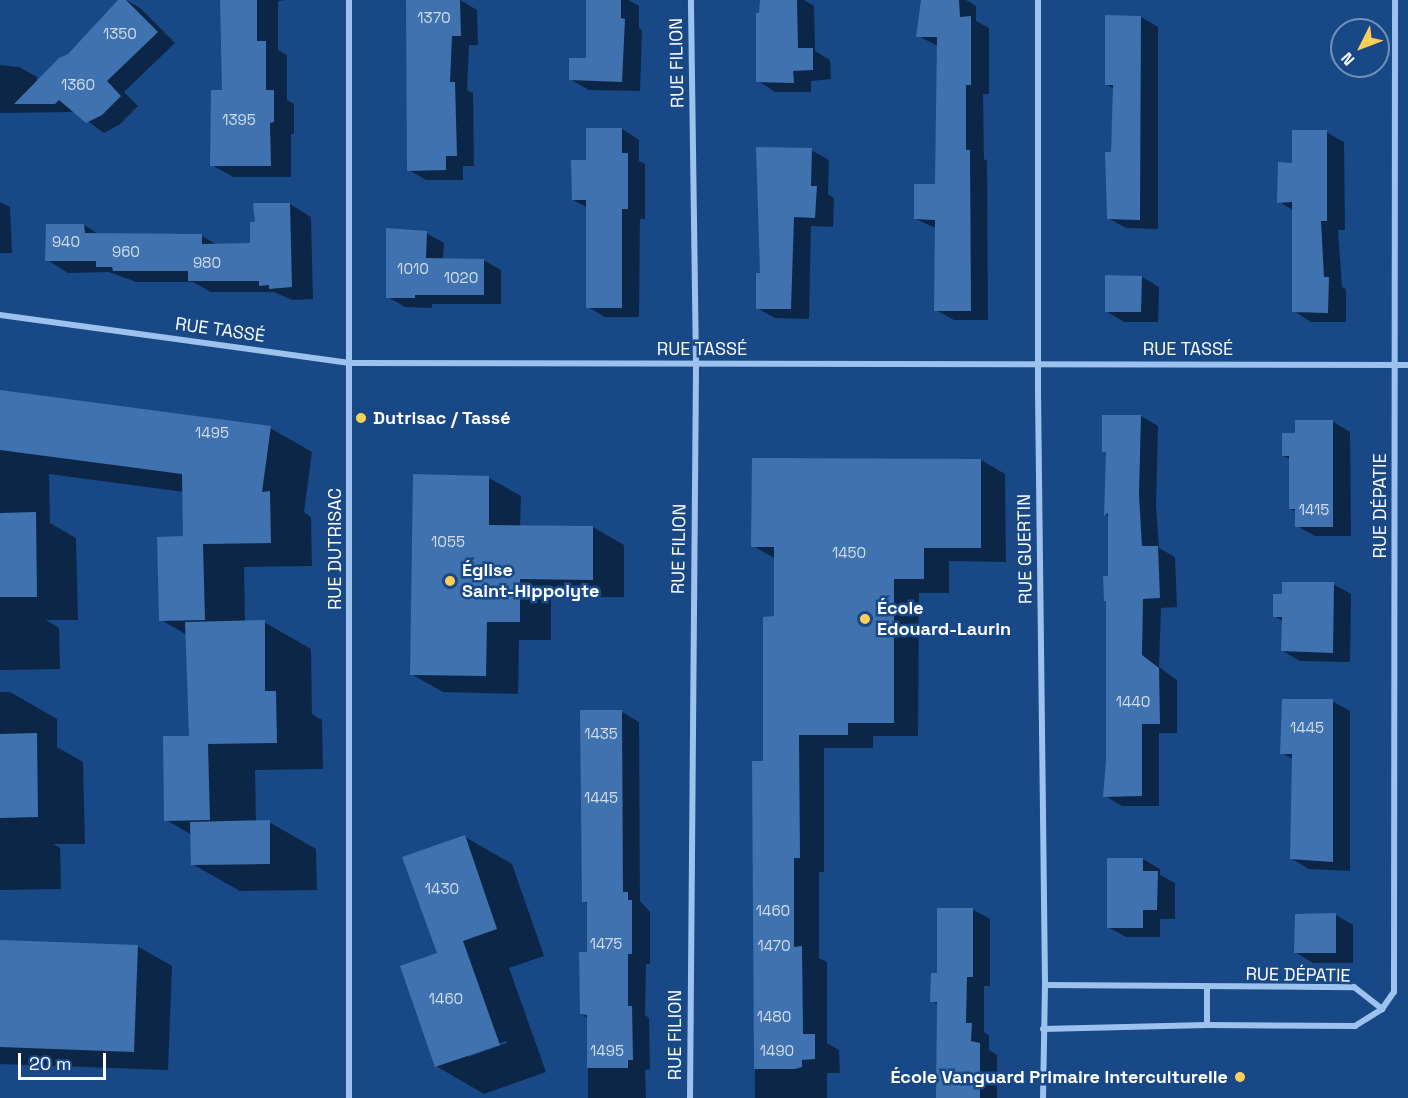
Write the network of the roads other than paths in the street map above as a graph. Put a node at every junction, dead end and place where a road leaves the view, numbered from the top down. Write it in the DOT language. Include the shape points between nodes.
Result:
graph roads {
  1 [pos="349,0"];
  2 [pos="691,0"];
  3 [pos="1038,0"];
  4 [pos="1395,0"];
  5 [pos="0,315"];
  6 [pos="350,363"];
  7 [pos="1038,363"];
  8 [pos="696,364"];
  9 [pos="1395,365"];
  10 [pos="1408,365"];
  11 [pos="1045,986"];
  12 [pos="1207,988"];
  13 [pos="1382,1009"];
  14 [pos="1207,1025"];
  15 [pos="1043,1029"];
  16 [pos="349,1098"];
  17 [pos="690,1098"];
  18 [pos="1043,1098"];
  1 -- 6 [label="street, RUE DUTRISAC"];
  2 -- 8 [label="street, RUE FILION"];
  3 -- 7 [label="street, RUE GUERTIN"];
  4 -- 9 [label="street, RUE DÉPATIE"];
  5 -- 6 [label="street, RUE TASSÉ"];
  6 -- 8 [label="street, RUE TASSÉ"];
  6 -- 16 [label="street, RUE DUTRISAC"];
  7 -- 8 [label="street, RUE TASSÉ"];
  7 -- 9 [label="street, RUE TASSÉ"];
  7 -- 11 [label="street, RUE GUERTIN"];
  8 -- 17 [label="street, RUE FILION"];
  9 -- 10 [label="street, RUE TASSÉ"];
  9 -- 13 [label="street, RUE DÉPATIE" via="1394,992"];
  11 -- 12 [label="street, RUE DÉPATIE"];
  11 -- 15 [label="street, RUE GUERTIN"];
  12 -- 13 [label="street, RUE DÉPATIE" via="1354,987"];
  12 -- 14 [label="street"];
  13 -- 14 [label="street" via="1354,1026"];
  14 -- 15 [label="street"];
  15 -- 18 [label="street, RUE GUERTIN"];
}
